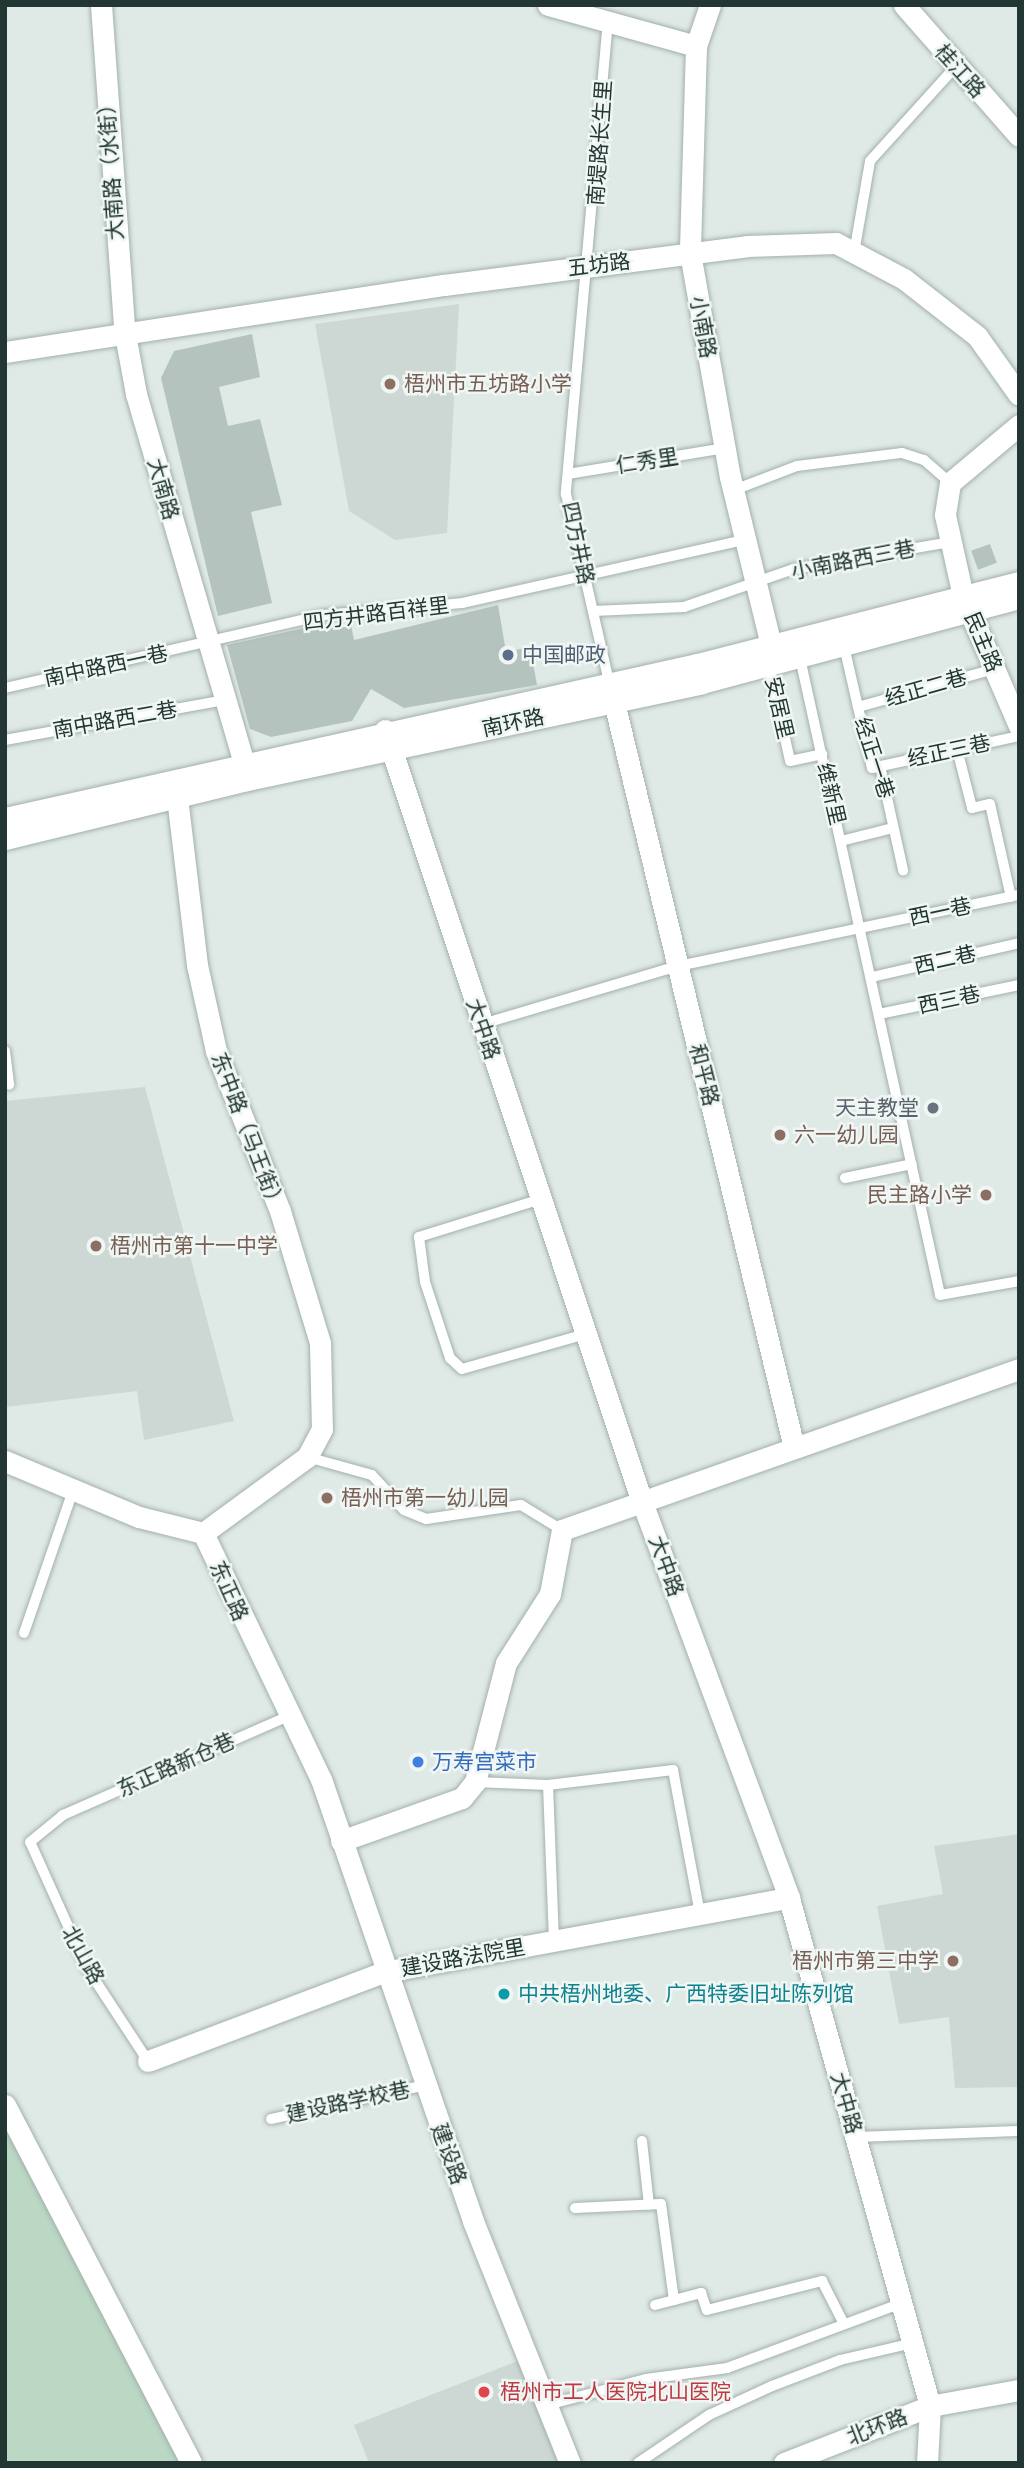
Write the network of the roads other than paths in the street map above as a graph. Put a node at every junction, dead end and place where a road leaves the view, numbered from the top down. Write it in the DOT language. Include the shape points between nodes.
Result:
graph roads {
  1 [pos="101,5"];
  2 [pos="548,5"];
  3 [pos="710,5"];
  4 [pos="904,5"];
  5 [pos="608,20"];
  6 [pos="696,46"];
  7 [pos="956,66"];
  8 [pos="1019,136"];
  9 [pos="690,253"];
  10 [pos="854,253"];
  11 [pos="591,266"];
  12 [pos="124,330"];
  13 [pos="5,352"];
  14 [pos="1019,396"];
  15 [pos="1019,425"];
  16 [pos="725,448"];
  17 [pos="568,474"];
  18 [pos="950,484"];
  19 [pos="734,490"];
  20 [pos="746,540"];
  21 [pos="951,542"];
  22 [pos="585,578"];
  23 [pos="1019,582"];
  24 [pos="756,584"];
  25 [pos="1019,598"];
  26 [pos="967,603"];
  27 [pos="593,611"];
  28 [pos="208,645"];
  29 [pos="844,646"];
  30 [pos="770,655"];
  31 [pos="800,658"];
  32 [pos="994,668"];
  33 [pos="5,688"];
  34 [pos="611,692"];
  35 [pos="225,700"];
  36 [pos="858,707"];
  37 [pos="1019,726"];
  38 [pos="1019,736"];
  39 [pos="5,740"];
  40 [pos="387,740"];
  41 [pos="957,749"];
  42 [pos="822,754"];
  43 [pos="244,763"];
  44 [pos="880,766"];
  45 [pos="177,797"];
  46 [pos="6,822"];
  47 [pos="894,828"];
  48 [pos="841,841"];
  49 [pos="902,870"];
  50 [pos="1015,896"];
  51 [pos="862,930"];
  52 [pos="1019,943"];
  53 [pos="678,967"];
  54 [pos="872,977"];
  55 [pos="1019,985"];
  56 [pos="879,1014"];
  57 [pos="482,1024"];
  58 [pos="5,1051"];
  59 [pos="9,1085"];
  60 [pos="912,1164"];
  61 [pos="845,1178"];
  62 [pos="541,1199"];
  63 [pos="1019,1280"];
  64 [pos="586,1335"];
  65 [pos="1019,1369"];
  66 [pos="794,1448"];
  67 [pos="307,1457"];
  68 [pos="5,1461"];
  69 [pos="73,1491"];
  70 [pos="642,1502"];
  71 [pos="562,1530"];
  72 [pos="203,1533"];
  73 [pos="24,1633"];
  74 [pos="289,1716"];
  75 [pos="475,1782"];
  76 [pos="548,1785"];
  77 [pos="341,1841"];
  78 [pos="30,1842"];
  79 [pos="789,1898"];
  80 [pos="700,1914"];
  81 [pos="554,1941"];
  82 [pos="384,1972"];
  83 [pos="148,2062"];
  84 [pos="425,2085"];
  85 [pos="5,2105"];
  86 [pos="271,2119"];
  87 [pos="1019,2131"];
  88 [pos="855,2137"];
  89 [pos="642,2141"];
  90 [pos="649,2204"];
  91 [pos="575,2208"];
  92 [pos="674,2300"];
  93 [pos="902,2303"];
  94 [pos="655,2305"];
  95 [pos="843,2322"];
  96 [pos="912,2343"];
  97 [pos="1019,2390"];
  98 [pos="547,2405"];
  99 [pos="930,2406"];
  100 [pos="191,2463"];
  101 [pos="570,2463"];
  102 [pos="638,2463"];
  103 [pos="784,2463"];
  104 [pos="928,2463"];
  1 -- 12 [label="street, 大南路（水街）"];
  2 -- 5 [label="street"];
  3 -- 6 [label="street, 小南路"];
  4 -- 7 [label="street, 桂江路"];
  5 -- 6 [label="street"];
  5 -- 11 [label="lane, 南堤路长生里"];
  6 -- 9 [label="street, 小南路"];
  7 -- 8 [label="street, 桂江路"];
  7 -- 10 [label="lane" via="870,160"];
  9 -- 10 [label="street, 五坊路" via="836,243"];
  9 -- 11 [label="street, 五坊路"];
  9 -- 16 [label="street, 小南路"];
  10 -- 14 [label="street, 五坊路" via="904,279 977,336"];
  11 -- 12 [label="street, 五坊路"];
  11 -- 17 [label="lane, 四方井路"];
  12 -- 13 [label="street"];
  12 -- 28 [label="street, 大南路"];
  15 -- 18 [label="street"];
  16 -- 17 [label="lane, 仁秀里"];
  16 -- 19 [label="street, 小南路"];
  17 -- 22 [label="lane, 四方井路" via="566,494"];
  18 -- 19 [label="lane" via="924,460 902,453 797,466"];
  18 -- 21 [label="street, 民主路" via="945,515"];
  19 -- 20 [label="street, 小南路"];
  20 -- 22 [label="lane, 四方井路百祥里"];
  20 -- 24 [label="street, 小南路"];
  21 -- 24 [label="lane, 小南路西三巷" via="794,569"];
  21 -- 26 [label="street, 民主路"];
  22 -- 27 [label="lane, 四方井路"];
  22 -- 28 [label="lane, 四方井路百祥里" via="462,603 323,615"];
  23 -- 26 [label="street, 南环路"];
  24 -- 27 [label="lane, 四方井路" via="684,607"];
  24 -- 30 [label="street, 小南路"];
  25 -- 26 [label="street, 南环路"];
  26 -- 29 [label="street, 南环路"];
  26 -- 30 [label="street, 南环路"];
  26 -- 32 [label="street, 民主路"];
  27 -- 34 [label="lane, 四方井路"];
  28 -- 33 [label="lane, 南中路西一巷"];
  28 -- 35 [label="street, 大南路"];
  29 -- 31 [label="street, 南环路"];
  29 -- 36 [label="lane, 经正一巷"];
  30 -- 31 [label="street, 南环路"];
  30 -- 34 [label="street, 南环路"];
  30 -- 42 [label="lane, 安居里" via="790,761"];
  31 -- 42 [label="lane, 维新里"];
  32 -- 36 [label="lane, 经正二巷"];
  32 -- 37 [label="street, 民主路"];
  34 -- 40 [label="street, 南环路"];
  34 -- 53 [label="street, 和平路"];
  35 -- 39 [label="lane, 南中路西二巷"];
  35 -- 43 [label="street, 大南路"];
  36 -- 44 [label="lane, 经正一巷" via="872,768"];
  38 -- 41 [label="lane, 经正三巷"];
  40 -- 43 [label="street, 南环路"];
  40 -- 45 [label="street, 南环路"];
  40 -- 57 [label="street, 大中路"];
  41 -- 44 [label="lane, 经正三巷"];
  41 -- 50 [label="lane" via="972,808 990,804"];
  42 -- 48 [label="lane, 维新里"];
  43 -- 46 [label="street, 南环路"];
  44 -- 47 [label="lane, 经正一巷"];
  45 -- 46 [label="street, 南环路"];
  45 -- 67 [label="street, 东中路（马王街）" via="197,965 216,1051 279,1211 320,1343 322,1429"];
  47 -- 48 [label="lane"];
  47 -- 49 [label="lane, 经正一巷"];
  48 -- 51 [label="lane, 维新里"];
  50 -- 51 [label="lane, 西一巷"];
  51 -- 53 [label="lane, 西一巷"];
  51 -- 54 [label="lane, 维新里"];
  52 -- 54 [label="lane, 西二巷"];
  53 -- 57 [label="lane, 西一巷"];
  53 -- 66 [label="street, 和平路"];
  54 -- 56 [label="lane, 维新里"];
  55 -- 56 [label="lane, 西三巷"];
  56 -- 60 [label="lane, 维新里"];
  57 -- 62 [label="street, 大中路"];
  58 -- 59 [label="lane"];
  60 -- 61 [label="lane"];
  60 -- 63 [label="lane, 维新里" via="940,1296"];
  62 -- 64 [label="street, 大中路"];
  62 -- 64 [label="lane" via="419,1237 429,1295 450,1357 462,1369"];
  64 -- 70 [label="street, 大中路"];
  65 -- 66 [label="street"];
  66 -- 70 [label="street"];
  67 -- 71 [label="lane" via="372,1475 404,1510 426,1519 521,1505"];
  67 -- 72 [label="street, 东中路（马王街）"];
  68 -- 69 [label="street"];
  69 -- 72 [label="street" via="139,1517"];
  69 -- 73 [label="lane"];
  70 -- 71 [label="street"];
  70 -- 79 [label="street, 大中路"];
  71 -- 75 [label="street" via="550,1594 506,1662"];
  72 -- 74 [label="street, 东正路"];
  74 -- 77 [label="street, 东正路" via="321,1779"];
  74 -- 78 [label="lane, 东正路新仓巷" via="63,1815"];
  75 -- 76 [label="lane"];
  75 -- 77 [label="street" via="462,1798"];
  76 -- 80 [label="lane" via="673,1770"];
  76 -- 81 [label="lane"];
  77 -- 82 [label="street, 建设路"];
  78 -- 83 [label="lane, 北山路" via="87,1968"];
  79 -- 80 [label="street, 建设路法院里"];
  79 -- 88 [label="street, 大中路"];
  80 -- 81 [label="street, 建设路法院里"];
  81 -- 82 [label="street, 建设路法院里"];
  82 -- 83 [label="street, 建设路法院里"];
  82 -- 84 [label="street, 建设路"];
  84 -- 86 [label="lane, 建设路学校巷"];
  84 -- 98 [label="street, 建设路"];
  85 -- 100 [label="street"];
  87 -- 88 [label="lane"];
  88 -- 93 [label="street, 大中路"];
  89 -- 90 [label="lane"];
  90 -- 91 [label="lane"];
  90 -- 92 [label="lane" via="661,2204"];
  92 -- 94 [label="lane"];
  92 -- 95 [label="lane" via="701,2293 707,2310 822,2281"];
  93 -- 95 [label="lane"];
  93 -- 96 [label="street, 大中路"];
  95 -- 98 [label="lane" via="727,2368 646,2379"];
  96 -- 99 [label="street, 大中路"];
  96 -- 102 [label="lane" via="840,2360 772,2386 709,2416"];
  97 -- 99 [label="street, 北环路"];
  98 -- 101 [label="street, 建设路"];
  99 -- 103 [label="street, 北环路"];
  99 -- 104 [label="street, 北环路"];
}
